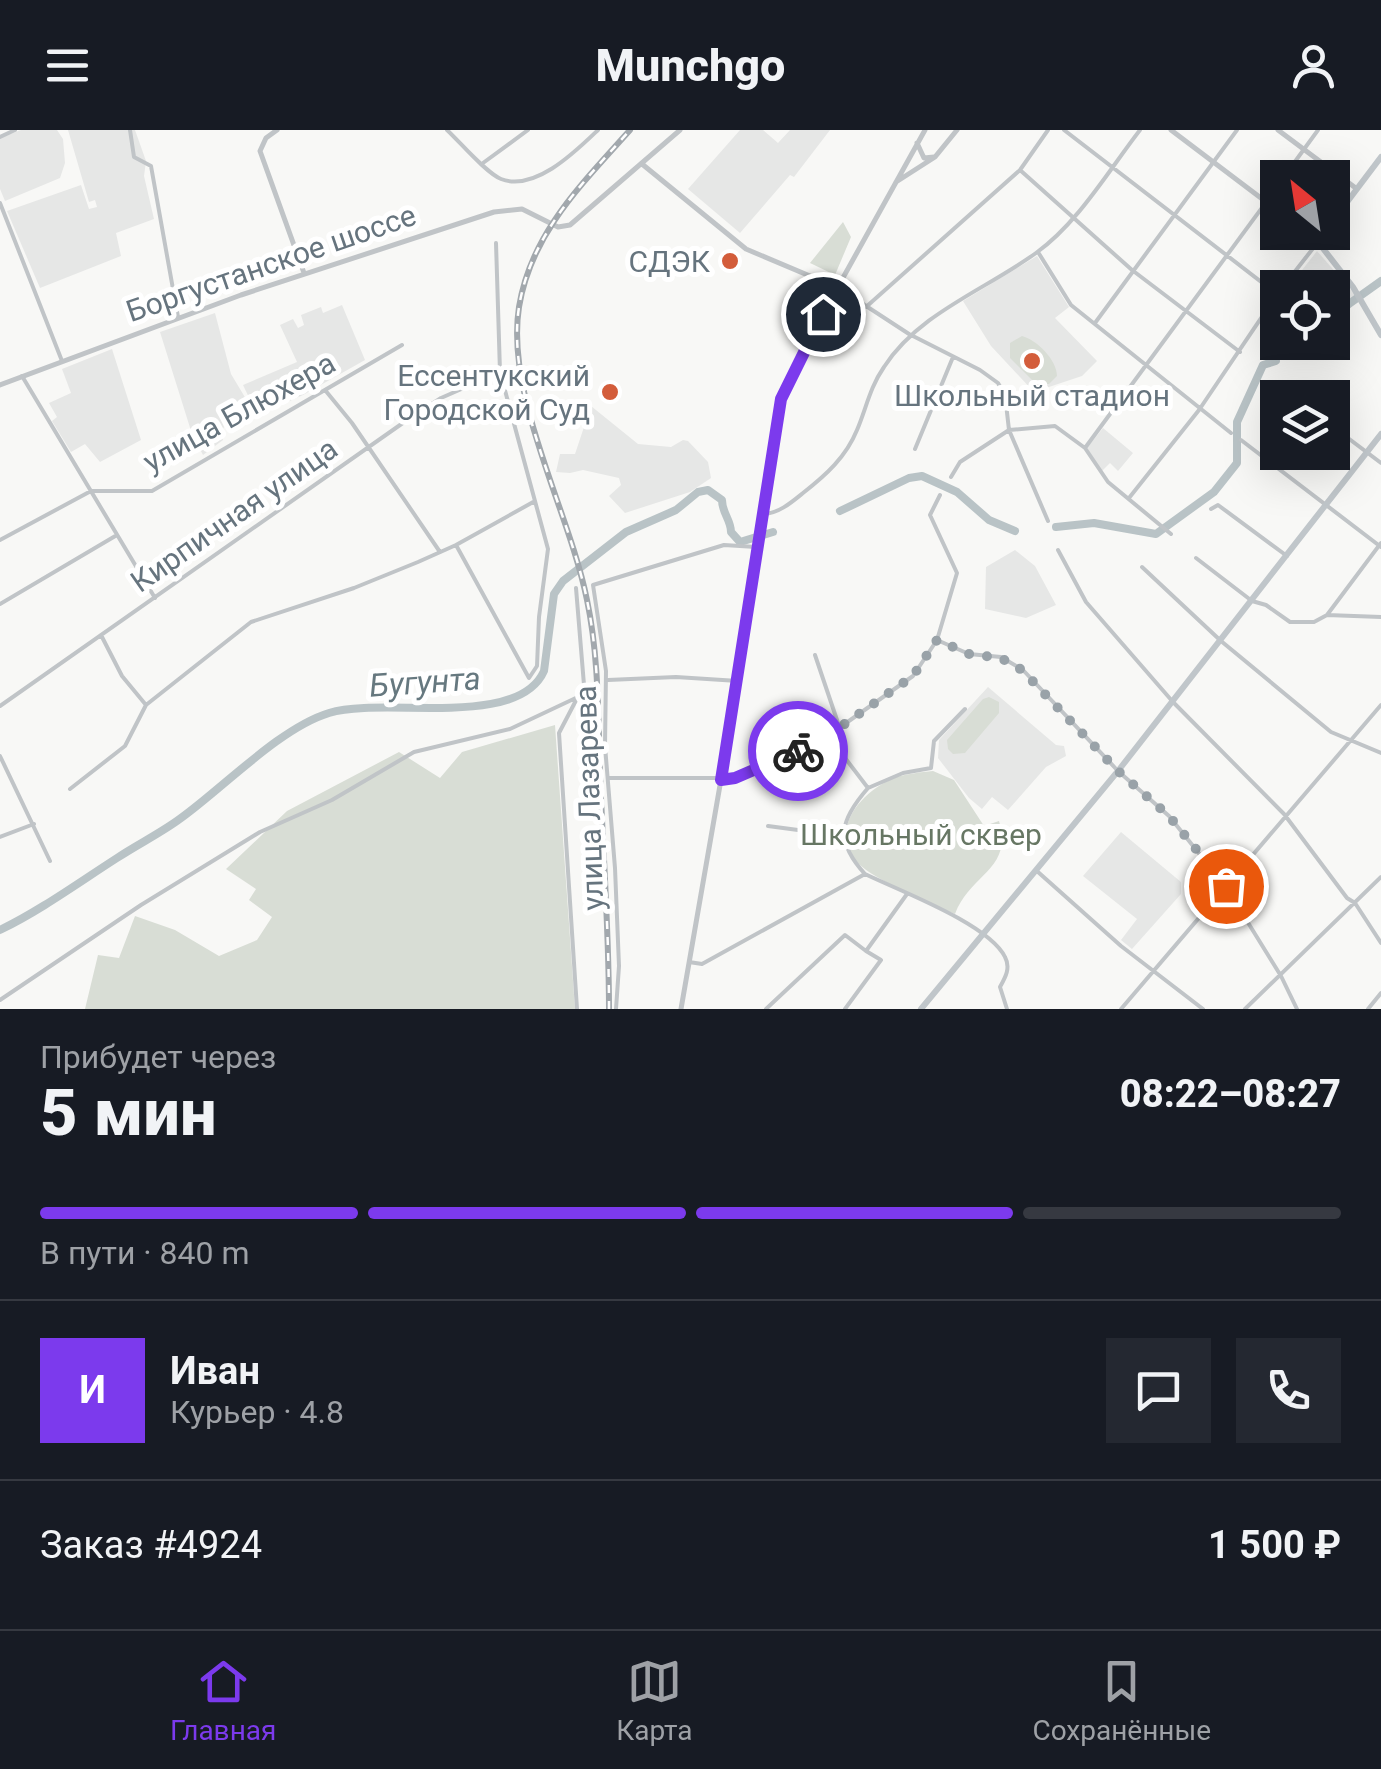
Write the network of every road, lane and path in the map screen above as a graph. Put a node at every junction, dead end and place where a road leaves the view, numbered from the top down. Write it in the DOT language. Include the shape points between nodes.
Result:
graph roads {
  1 [pos="14,130"];
  2 [pos="130,130"];
  3 [pos="278,130"];
  4 [pos="447,130"];
  5 [pos="528,130"];
  6 [pos="598,130"];
  7 [pos="680,130"];
  8 [pos="924,130"];
  9 [pos="957,130"];
  10 [pos="1048,130"];
  11 [pos="1064,130"];
  12 [pos="1140,130"];
  13 [pos="1171,130"];
  14 [pos="1237,130"];
  15 [pos="1278,130"];
  16 [pos="1318,130"];
  17 [pos="0,137"];
  18 [pos="917,144"];
  19 [pos="1302,150"];
  20 [pos="1381,156"];
  21 [pos="935,157"];
  22 [pos="1295,160"];
  23 [pos="1212,162"];
  24 [pos="483,163"];
  25 [pos="642,164"];
  26 [pos="1110,168"];
  27 [pos="1020,170"];
  28 [pos="894,183"];
  29 [pos="1357,188"];
  30 [pos="1260,198"];
  31 [pos="1350,198"];
  32 [pos="0,203"];
  33 [pos="1260,210"];
  34 [pos="1173,216"];
  35 [pos="1071,218"];
  36 [pos="496,243"];
  37 [pos="1312,250"];
  38 [pos="1324,250"];
  39 [pos="1038,252"];
  40 [pos="1226,257"];
  41 [pos="1132,270"];
  42 [pos="1296,270"];
  43 [pos="304,274"];
  44 [pos="1260,282"];
  45 [pos="837,287"];
  46 [pos="866,307"];
  47 [pos="1186,311"];
  48 [pos="178,318"];
  49 [pos="1260,321"];
  50 [pos="1095,324"];
  51 [pos="909,334"];
  52 [pos="1381,336"];
  53 [pos="402,345"];
  54 [pos="1240,352"];
  55 [pos="953,356"];
  56 [pos="62,361"];
  57 [pos="1146,365"];
  58 [pos="500,372"];
  59 [pos="22,376"];
  60 [pos="0,385"];
  61 [pos="325,390"];
  62 [pos="1199,410"];
  63 [pos="1009,430"];
  64 [pos="1232,433"];
  65 [pos="1381,434"];
  66 [pos="1350,439"];
  67 [pos="1241,440"];
  68 [pos="369,447"];
  69 [pos="1085,448"];
  70 [pos="914,450"];
  71 [pos="1367,452"];
  72 [pos="1381,463"];
  73 [pos="951,476"];
  74 [pos="91,491"];
  75 [pos="940,495"];
  76 [pos="1129,498"];
  77 [pos="535,501"];
  78 [pos="1327,504"];
  79 [pos="1210,509"];
  80 [pos="764,514"];
  81 [pos="1048,521"];
  82 [pos="1170,534"];
  83 [pos="117,535"];
  84 [pos="0,540"];
  85 [pos="456,545"];
  86 [pos="1380,545"];
  87 [pos="758,547"];
  88 [pos="1058,550"];
  89 [pos="440,552"];
  90 [pos="1287,556"];
  91 [pos="1196,558"];
  92 [pos="1142,567"];
  93 [pos="576,588"];
  94 [pos="155,598"];
  95 [pos="1252,601"];
  96 [pos="0,604"];
  97 [pos="1327,615"];
  98 [pos="1381,617"];
  99 [pos="101,635"];
  100 [pos="937,640"];
  101 [pos="1221,641"];
  102 [pos="815,655"];
  103 [pos="606,680"];
  104 [pos="738,681"];
  105 [pos="580,696"];
  106 [pos="1173,702"];
  107 [pos="146,705"];
  108 [pos="1381,705"];
  109 [pos="0,706"];
  110 [pos="964,709"];
  111 [pos="832,732"];
  112 [pos="1348,740"];
  113 [pos="1381,753"];
  114 [pos="0,756"];
  115 [pos="1118,771"];
  116 [pos="610,778"];
  117 [pos="721,780"];
  118 [pos="868,788"];
  119 [pos="70,789"];
  120 [pos="1284,814"];
  121 [pos="34,824"];
  122 [pos="768,826"];
  123 [pos="844,836"];
  124 [pos="0,837"];
  125 [pos="50,860"];
  126 [pos="1036,870"];
  127 [pos="864,874"];
  128 [pos="1381,877"];
  129 [pos="1226,886"];
  130 [pos="907,894"];
  131 [pos="1355,903"];
  132 [pos="984,932"];
  133 [pos="1381,943"];
  134 [pos="866,951"];
  135 [pos="688,962"];
  136 [pos="1154,972"];
  137 [pos="1281,976"];
  138 [pos="1381,993"];
  139 [pos="0,1000"];
  140 [pos="1003,1000"];
  141 [pos="578,1009"];
  142 [pos="616,1009"];
  143 [pos="681,1009"];
  144 [pos="766,1009"];
  145 [pos="845,1009"];
  146 [pos="921,1009"];
  147 [pos="996,1009"];
  148 [pos="1007,1009"];
  149 [pos="1121,1009"];
  150 [pos="1203,1009"];
  151 [pos="1245,1009"];
  152 [pos="1296,1009"];
  153 [pos="1368,1009"];
  1 -- 17 [label="street"];
  2 -- 48 [label="street" via="134,157 152,166"];
  3 -- 43 [label="street" via="260,152"];
  4 -- 24 [label="street"];
  5 -- 24 [label="street"];
  6 -- 24 [label="street" via="546,173 509,180"];
  7 -- 25 [label="street"];
  8 -- 18 [label="street"];
  9 -- 21 [label="street"];
  10 -- 27 [label="street"];
  11 -- 26 [label="street"];
  12 -- 26 [label="street"];
  13 -- 23 [label="street"];
  14 -- 23 [label="street"];
  15 -- 19 [label="street"];
  16 -- 19 [label="street"];
  18 -- 21 [label="street" via="924,158"];
  18 -- 28 [label="street"];
  19 -- 22 [label="street"];
  19 -- 29 [label="street"];
  20 -- 29 [label="main road"];
  21 -- 28 [label="street"];
  23 -- 30 [label="street"];
  23 -- 34 [label="street"];
  25 -- 43 [label="street, Боргустанское шоссе" via="570,226 504,210"];
  25 -- 45 [label="street" via="746,249"];
  26 -- 34 [label="street"];
  26 -- 35 [label="street"];
  27 -- 35 [label="street"];
  27 -- 46 [label="street"];
  28 -- 45 [label="street"];
  29 -- 31 [label="main road"];
  32 -- 56 [label="street"];
  33 -- 40 [label="street"];
  34 -- 40 [label="street"];
  34 -- 41 [label="street"];
  35 -- 39 [label="street"];
  35 -- 41 [label="street"];
  36 -- 58 [label="street"];
  37 -- 42 [label="street"];
  38 -- 52 [label="main road"];
  39 -- 50 [label="street" via="1071,305"];
  39 -- 51 [label="street"];
  40 -- 44 [label="street"];
  40 -- 47 [label="street"];
  41 -- 47 [label="street"];
  41 -- 50 [label="street"];
  43 -- 48 [label="street, Боргустанское шоссе"];
  45 -- 46 [label="street"];
  45 -- 80 [label="street" via="781,399"];
  46 -- 51 [label="street"];
  47 -- 54 [label="street"];
  47 -- 57 [label="street"];
  48 -- 56 [label="street, Боргустанское шоссе"];
  49 -- 54 [label="street"];
  50 -- 57 [label="street"];
  51 -- 55 [label="street"];
  51 -- 80 [label="street" via="883,368 841,459 796,500"];
  53 -- 61 [label="street, улица Блюхера"];
  54 -- 62 [label="street"];
  55 -- 63 [label="street" via="998,383"];
  55 -- 70 [label="street"];
  56 -- 59 [label="street, Боргустанское шоссе"];
  57 -- 62 [label="street"];
  57 -- 69 [label="street"];
  58 -- 68 [label="street, Кирпичная улица" via="441,398"];
  58 -- 77 [label="street"];
  59 -- 60 [label="street, Боргустанское шоссе"];
  59 -- 74 [label="street"];
  61 -- 68 [label="street"];
  61 -- 74 [label="street, улица Блюхера" via="152,491"];
  62 -- 64 [label="street"];
  62 -- 76 [label="street"];
  63 -- 69 [label="street" via="1055,426"];
  63 -- 73 [label="street" via="960,462"];
  63 -- 81 [label="street"];
  65 -- 71 [label="main road"];
  66 -- 71 [label="street"];
  67 -- 78 [label="street"];
  68 -- 89 [label="street"];
  68 -- 94 [label="street, Кирпичная улица"];
  69 -- 76 [label="street" via="1108,482"];
  71 -- 72 [label="street"];
  71 -- 78 [label="main road"];
  74 -- 83 [label="street"];
  74 -- 84 [label="street"];
  75 -- 100 [label="street" via="930,515 956,573"];
  76 -- 82 [label="street"];
  77 -- 85 [label="street"];
  77 -- 85 [label="street" via="548,548 538,666 529,678"];
  78 -- 86 [label="street"];
  78 -- 90 [label="main road"];
  79 -- 90 [label="street" via="1218,505"];
  80 -- 87 [label="street"];
  83 -- 94 [label="street"];
  83 -- 96 [label="street"];
  85 -- 89 [label="street"];
  86 -- 97 [label="street"];
  87 -- 103 [label="street, улица Лазарева" via="724,545 593,585"];
  87 -- 104 [label="street"];
  88 -- 106 [label="street" via="1086,602"];
  89 -- 107 [label="street" via="251,622"];
  90 -- 95 [label="main road"];
  91 -- 95 [label="street"];
  92 -- 101 [label="street"];
  93 -- 105 [label="street" via="584,668"];
  94 -- 99 [label="street, Кирпичная улица"];
  95 -- 97 [label="street" via="1290,622"];
  95 -- 101 [label="main road"];
  97 -- 98 [label="street"];
  99 -- 107 [label="street"];
  99 -- 109 [label="street, Кирпичная улица"];
  100 -- 111 [label="street" via="913,676"];
  100 -- 115 [label="street" via="1022,670"];
  101 -- 106 [label="main road"];
  101 -- 112 [label="street"];
  102 -- 111 [label="street" via="838,723"];
  103 -- 104 [label="street"];
  103 -- 116 [label="street, улица Лазарева"];
  104 -- 117 [label="street"];
  105 -- 139 [label="street" via="510,730 414,752 260,832"];
  105 -- 141 [label="street" via="559,734"];
  106 -- 115 [label="main road"];
  106 -- 120 [label="street"];
  107 -- 119 [label="street" via="125,746"];
  108 -- 112 [label="street"];
  110 -- 118 [label="street" via="934,741 930,768"];
  111 -- 117 [label="street"];
  111 -- 118 [label="street"];
  112 -- 113 [label="street"];
  112 -- 120 [label="street"];
  114 -- 121 [label="street"];
  115 -- 126 [label="main road"];
  115 -- 129 [label="street" via="1169,816"];
  116 -- 117 [label="street"];
  116 -- 142 [label="street, улица Лазарева"];
  117 -- 135 [label="street"];
  118 -- 123 [label="street" via="846,815"];
  120 -- 129 [label="street"];
  120 -- 131 [label="street"];
  121 -- 124 [label="street"];
  121 -- 125 [label="street"];
  122 -- 123 [label="street"];
  123 -- 127 [label="street"];
  126 -- 132 [label="main road"];
  126 -- 136 [label="street"];
  127 -- 130 [label="street"];
  127 -- 135 [label="street" via="702,964"];
  128 -- 131 [label="street"];
  129 -- 136 [label="street"];
  129 -- 137 [label="street"];
  130 -- 132 [label="street"];
  130 -- 134 [label="street"];
  131 -- 133 [label="street"];
  131 -- 137 [label="street"];
  132 -- 140 [label="street" via="1005,956"];
  132 -- 146 [label="main road"];
  134 -- 144 [label="street" via="845,935"];
  134 -- 145 [label="street" via="881,960"];
  135 -- 143 [label="street"];
  136 -- 149 [label="street"];
  136 -- 150 [label="street"];
  137 -- 151 [label="street"];
  137 -- 152 [label="street"];
  138 -- 153 [label="street"];
  140 -- 147 [label="street"];
  140 -- 148 [label="street"];
}
